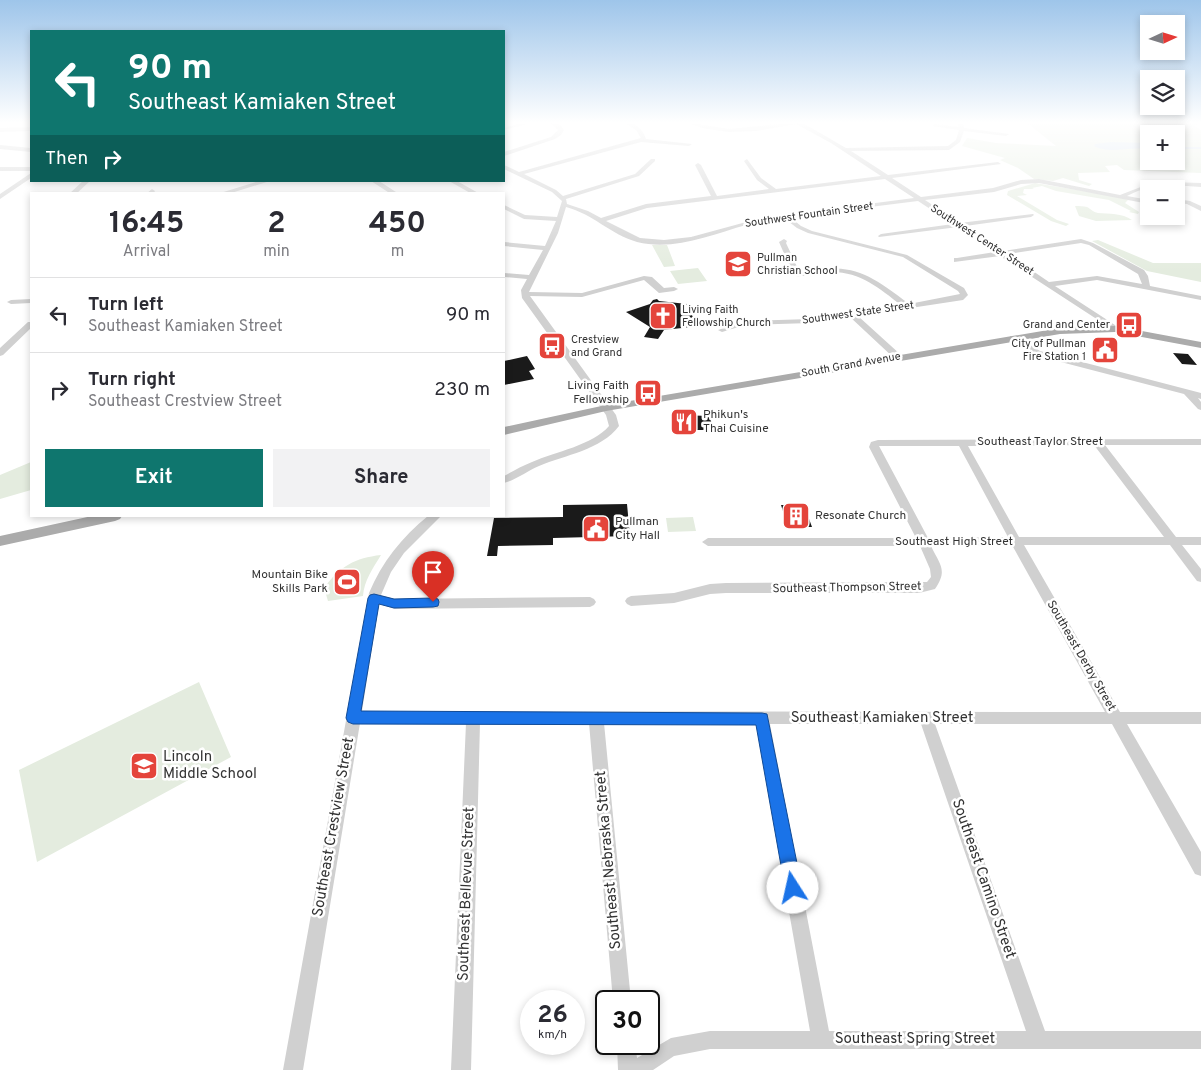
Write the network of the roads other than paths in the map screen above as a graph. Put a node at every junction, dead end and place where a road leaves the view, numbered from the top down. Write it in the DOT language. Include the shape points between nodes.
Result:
graph roads {
  1 [pos="515,172"];
  2 [pos="526,172"];
  3 [pos="639,172"];
  4 [pos="702,172"];
  5 [pos="754,172"];
  6 [pos="877,172"];
  7 [pos="935,172"];
  8 [pos="519,174"];
  9 [pos="30,176"];
  10 [pos="886,178"];
  11 [pos="86,182"];
  12 [pos="263,182"];
  13 [pos="376,182"];
  14 [pos="454,182"];
  15 [pos="1201,185"];
  16 [pos="775,191"];
  17 [pos="74,192"];
  18 [pos="227,192"];
  19 [pos="393,192"];
  20 [pos="473,192"];
  21 [pos="1122,196"];
  22 [pos="0,197"];
  23 [pos="715,198"];
  24 [pos="920,200"];
  25 [pos="1140,200"];
  26 [pos="563,201"];
  27 [pos="1185,202"];
  28 [pos="505,208"];
  29 [pos="1201,209"];
  30 [pos="1031,215"];
  31 [pos="786,217"];
  32 [pos="560,219"];
  33 [pos="599,221"];
  34 [pos="959,225"];
  35 [pos="881,236"];
  36 [pos="784,240"];
  37 [pos="505,244"];
  38 [pos="548,248"];
  39 [pos="1001,252"];
  40 [pos="957,260"];
  41 [pos="505,275"];
  42 [pos="532,277"];
  43 [pos="1050,284"];
  44 [pos="1146,287"];
  45 [pos="674,289"];
  46 [pos="525,294"];
  47 [pos="1201,298"];
  48 [pos="30,301"];
  49 [pos="11,302"];
  50 [pos="907,306"];
  51 [pos="852,314"];
  52 [pos="30,325"];
  53 [pos="1115,329"];
  54 [pos="722,330"];
  55 [pos="1013,338"];
  56 [pos="1201,345"];
  57 [pos="0,353"];
  58 [pos="898,357"];
  59 [pos="1187,392"];
  60 [pos="1201,396"];
  61 [pos="1201,407"];
  62 [pos="606,408"];
  63 [pos="505,431"];
  64 [pos="1097,442"];
  65 [pos="1201,442"];
  66 [pos="878,443"];
  67 [pos="962,443"];
  68 [pos="505,479"];
  69 [pos="110,517"];
  70 [pos="435,517"];
  71 [pos="0,541"];
  72 [pos="708,542"];
  73 [pos="924,542"];
  74 [pos="1016,542"];
  75 [pos="1173,542"];
  76 [pos="1201,542"];
  77 [pos="1201,578"];
  78 [pos="374,598"];
  79 [pos="631,601"];
  80 [pos="590,602"];
  81 [pos="1116,717"];
  82 [pos="353,718"];
  83 [pos="473,718"];
  84 [pos="596,718"];
  85 [pos="926,718"];
  86 [pos="1201,718"];
  87 [pos="762,719"];
  88 [pos="1201,868"];
  89 [pos="621,990"];
  90 [pos="821,1039"];
  91 [pos="1039,1040"];
  92 [pos="1201,1040"];
  93 [pos="627,1055"];
  94 [pos="293,1070"];
  95 [pos="462,1070"];
  96 [pos="628,1070"];
  97 [pos="636,1070"];
  1 -- 8 [label="street, Southwest Fountain Street"];
  2 -- 8 [label="street"];
  3 -- 26 [label="street"];
  4 -- 23 [label="street"];
  5 -- 16 [label="street"];
  6 -- 10 [label="street, Southwest Center Street"];
  7 -- 10 [label="street"];
  8 -- 26 [label="street, Southwest Fountain Street" via="554,191"];
  9 -- 22 [label="street"];
  10 -- 16 [label="street"];
  10 -- 24 [label="street, Southwest Center Street"];
  11 -- 17 [label="street"];
  12 -- 18 [label="street"];
  13 -- 19 [label="street"];
  14 -- 20 [label="street"];
  15 -- 21 [label="street" via="1147,184"];
  16 -- 23 [label="street"];
  21 -- 24 [label="street, Southwest Fountain Street" via="1029,181 994,190"];
  21 -- 25 [label="street, Southwest Fountain Street"];
  23 -- 33 [label="street" via="646,206"];
  24 -- 31 [label="street, Southwest Fountain Street"];
  24 -- 34 [label="street, Southwest Center Street"];
  26 -- 32 [label="street"];
  26 -- 33 [label="street, Southwest Fountain Street"];
  27 -- 29 [label="street"];
  28 -- 32 [label="street" via="524,217"];
  30 -- 34 [label="street"];
  31 -- 33 [label="street, Southwest Fountain Street" via="660,243 640,240"];
  31 -- 50 [label="street, Southwest State Street" via="810,232 905,256 961,290 964,295"];
  32 -- 38 [label="street"];
  34 -- 35 [label="street"];
  34 -- 39 [label="street, Southwest Center Street"];
  36 -- 50 [label="street" via="782,242 796,274 830,270 854,272 865,276"];
  37 -- 38 [label="street"];
  38 -- 42 [label="street"];
  39 -- 40 [label="street"];
  39 -- 43 [label="street, Southwest Center Street"];
  39 -- 44 [label="street" via="1081,241 1140,272"];
  41 -- 42 [label="street"];
  42 -- 46 [label="street"];
  43 -- 44 [label="street" via="1097,278"];
  43 -- 53 [label="street, Southwest Center Street"];
  44 -- 47 [label="street"];
  45 -- 46 [label="street" via="662,290 644,278 585,295"];
  46 -- 62 [label="street"];
  48 -- 49 [label="street"];
  50 -- 51 [label="street, Southwest State Street"];
  51 -- 54 [label="street, Southwest State Street" via="811,321 744,323"];
  51 -- 58 [label="street"];
  52 -- 57 [label="street"];
  53 -- 55 [label="main road, South Grand Avenue" via="1069,330"];
  53 -- 56 [label="main road, South Grand Avenue"];
  55 -- 58 [label="main road, South Grand Avenue"];
  55 -- 59 [label="street" via="1037,353"];
  58 -- 62 [label="main road, South Grand Avenue"];
  59 -- 60 [label="street"];
  59 -- 61 [label="street"];
  62 -- 63 [label="main road, South Grand Avenue"];
  62 -- 68 [label="street" via="614,421 612,430"];
  64 -- 65 [label="street, Southeast Taylor Street"];
  64 -- 67 [label="street, Southeast Taylor Street"];
  64 -- 75 [label="street"];
  66 -- 67 [label="street, Southeast Taylor Street"];
  66 -- 73 [label="street, Southeast Thompson Street" via="874,447"];
  67 -- 74 [label="street, Southeast Derby Street"];
  69 -- 71 [label="main road"];
  70 -- 78 [label="street, Southeast Crestview Street" via="396,553 380,580"];
  72 -- 73 [label="street, Southeast High Street"];
  73 -- 74 [label="street, Southeast High Street"];
  73 -- 79 [label="street, Southeast Thompson Street" via="936,570 937,577 931,586 726,588 674,598"];
  74 -- 75 [label="street, Southeast High Street"];
  74 -- 81 [label="street, Southeast Derby Street"];
  75 -- 76 [label="street, Southeast High Street"];
  75 -- 77 [label="street"];
  78 -- 80 [label="street" via="394,604"];
  78 -- 82 [label="street, Southeast Crestview Street"];
  81 -- 85 [label="street, Southeast Kamiaken Street"];
  81 -- 86 [label="street, Southeast Kamiaken Street"];
  81 -- 88 [label="street, Southeast Derby Street"];
  82 -- 83 [label="street, Southeast Kamiaken Street"];
  82 -- 94 [label="street, Southeast Crestview Street"];
  83 -- 84 [label="street, Southeast Kamiaken Street"];
  83 -- 95 [label="street, Southeast Bellevue Street"];
  84 -- 87 [label="street, Southeast Kamiaken Street"];
  84 -- 89 [label="street, Southeast Nebraska Street"];
  85 -- 87 [label="street, Southeast Kamiaken Street"];
  85 -- 91 [label="street, Southeast Camino Street"];
  87 -- 90 [label="street"];
  90 -- 91 [label="street, Southeast Spring Street"];
  90 -- 97 [label="street, Southeast Spring Street" via="710,1040 671,1047"];
  91 -- 92 [label="street, Southeast Spring Street"];
  93 -- 96 [label="street"];
}
